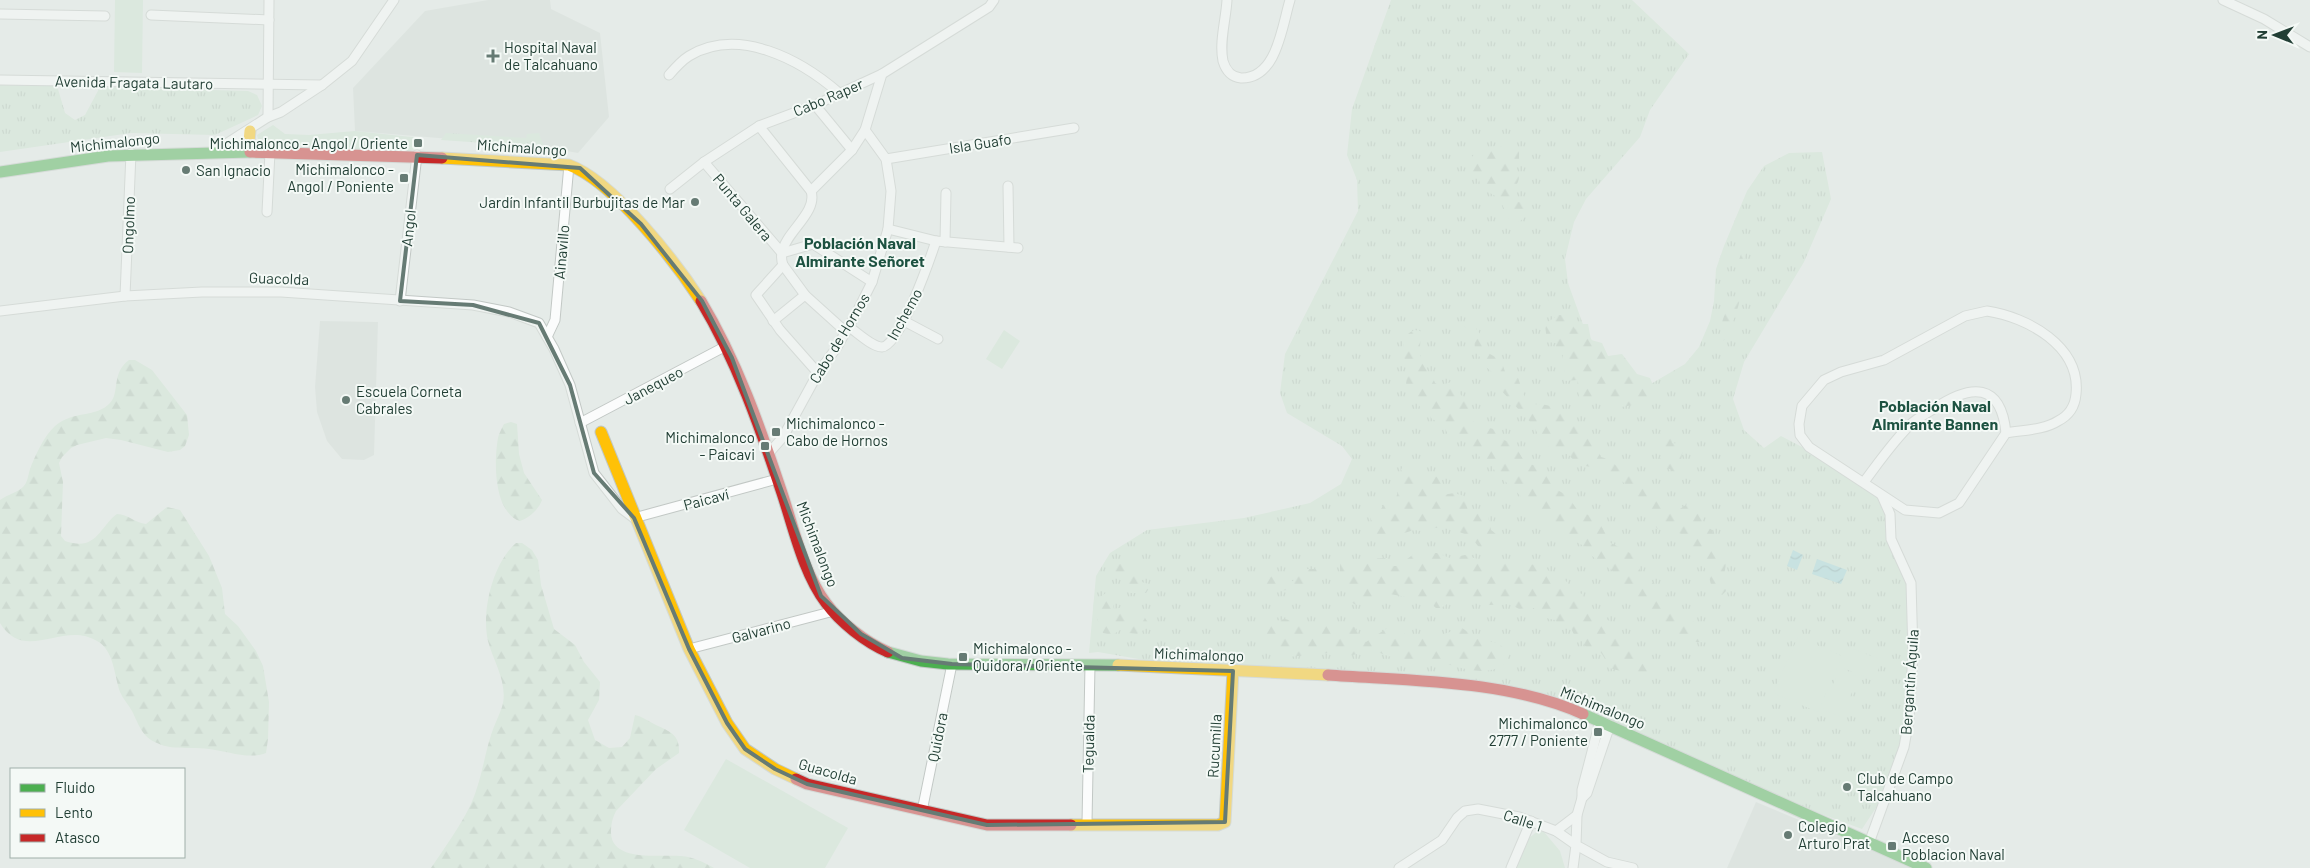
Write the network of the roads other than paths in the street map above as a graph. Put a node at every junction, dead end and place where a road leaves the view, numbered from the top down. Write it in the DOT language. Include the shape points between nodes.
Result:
graph roads {
  1 [pos="269,0"];
  2 [pos="394,0"];
  3 [pos="1227,0"];
  4 [pos="1290,0"];
  5 [pos="2223,0"];
  6 [pos="991,4"];
  7 [pos="0,14"];
  8 [pos="151,15"];
  9 [pos="105,16"];
  10 [pos="269,20"];
  11 [pos="2310,47"];
  12 [pos="882,74"];
  13 [pos="669,75"];
  14 [pos="0,80"];
  15 [pos="269,85"];
  16 [pos="322,85"];
  17 [pos="839,93"];
  18 [pos="815,105"];
  19 [pos="268,117"];
  20 [pos="759,126"];
  21 [pos="1074,128"];
  22 [pos="865,130"];
  23 [pos="250,131"];
  24 [pos="852,150"];
  25 [pos="215,151"];
  26 [pos="257,152"];
  27 [pos="270,152"];
  28 [pos="131,153"];
  29 [pos="417,155"];
  30 [pos="886,159"];
  31 [pos="704,162"];
  32 [pos="569,165"];
  33 [pos="0,172"];
  34 [pos="1008,186"];
  35 [pos="670,189"];
  36 [pos="811,191"];
  37 [pos="946,193"];
  38 [pos="267,212"];
  39 [pos="888,229"];
  40 [pos="941,241"];
  41 [pos="782,253"];
  42 [pos="783,265"];
  43 [pos="872,282"];
  44 [pos="805,295"];
  45 [pos="125,296"];
  46 [pos="400,300"];
  47 [pos="0,311"];
  48 [pos="773,321"];
  49 [pos="904,321"];
  50 [pos="847,329"];
  51 [pos="547,337"];
  52 [pos="938,339"];
  53 [pos="726,346"];
  54 [pos="818,372"];
  55 [pos="580,423"];
  56 [pos="601,432"];
  57 [pos="2006,433"];
  58 [pos="769,453"];
  59 [pos="777,479"];
  60 [pos="1864,482"];
  61 [pos="1880,494"];
  62 [pos="1905,510"];
  63 [pos="634,518"];
  64 [pos="1891,519"];
  65 [pos="834,611"];
  66 [pos="689,649"];
  67 [pos="952,664"];
  68 [pos="1090,665"];
  69 [pos="1233,670"];
  70 [pos="1605,723"];
  71 [pos="922,811"];
  72 [pos="1577,815"];
  73 [pos="1530,821"];
  74 [pos="1225,822"];
  75 [pos="1087,824"];
  76 [pos="1556,830"];
  77 [pos="1869,843"];
  78 [pos="1576,845"];
  79 [pos="1399,868"];
  80 [pos="1511,868"];
  81 [pos="1573,868"];
  82 [pos="1633,868"];
  83 [pos="1926,868"];
  1 -- 10 [label="street"];
  2 -- 16 [label="street" via="352,61"];
  3 -- 4 [label="street" via="1223,60 1227,71 1236,78 1258,74 1272,60"];
  5 -- 11 [label="street" via="2264,19"];
  6 -- 12 [label="street, Cabo Raper"];
  7 -- 9 [label="street"];
  8 -- 10 [label="street"];
  10 -- 15 [label="street"];
  12 -- 17 [label="street, Cabo Raper"];
  12 -- 22 [label="street"];
  13 -- 17 [label="street" via="698,52 742,44 804,65"];
  14 -- 15 [label="street, Avenida Fragata Lautaro"];
  15 -- 16 [label="street, Avenida Fragata Lautaro"];
  15 -- 19 [label="street"];
  16 -- 19 [label="street"];
  17 -- 18 [label="street, Cabo Raper"];
  18 -- 20 [label="street, Cabo Raper"];
  18 -- 24 [label="street"];
  19 -- 23 [label="street"];
  20 -- 31 [label="street, Cabo Raper"];
  20 -- 36 [label="street"];
  21 -- 30 [label="street, Isla Guafo"];
  22 -- 24 [label="street"];
  22 -- 30 [label="street, Cabo de Hornos"];
  23 -- 25 [label="street"];
  23 -- 26 [label="main road" via="249,142"];
  24 -- 36 [label="street"];
  25 -- 26 [label="main road, Michimalongo"];
  25 -- 28 [label="main road, Michimalongo"];
  26 -- 27 [label="main road, Michimalongo"];
  27 -- 29 [label="main road, Michimalongo"];
  27 -- 38 [label="street"];
  28 -- 33 [label="main road, Michimalongo"];
  28 -- 45 [label="street, Ongolmo"];
  29 -- 32 [label="main road, Michimalongo"];
  29 -- 46 [label="street, Angol"];
  30 -- 39 [label="street, Cabo de Hornos" via="890,191"];
  31 -- 35 [label="street, Cabo Raper"];
  31 -- 41 [label="street, Punta Galera"];
  32 -- 51 [label="street, Ainavillo" via="555,320"];
  32 -- 53 [label="main road, Michimalongo" via="585,171 641,224 702,301"];
  34 -- 40 [label="street" via="1013,247"];
  36 -- 41 [label="street" via="812,204"];
  37 -- 40 [label="street, Inchemo"];
  39 -- 40 [label="street"];
  39 -- 43 [label="street, Cabo de Hornos"];
  40 -- 49 [label="street, Inchemo"];
  41 -- 42 [label="street"];
  41 -- 43 [label="street" via="813,244"];
  42 -- 44 [label="street"];
  42 -- 48 [label="street" via="756,294"];
  43 -- 50 [label="street, Cabo de Hornos"];
  44 -- 48 [label="street"];
  44 -- 50 [label="street"];
  45 -- 46 [label="street, Guacolda" via="241,292"];
  45 -- 47 [label="street, Guacolda"];
  46 -- 51 [label="street, Guacolda" via="473,305 509,312 539,322"];
  48 -- 54 [label="street"];
  49 -- 50 [label="street, Inchemo" via="885,347 878,347"];
  49 -- 52 [label="street"];
  50 -- 54 [label="street, Cabo de Hornos"];
  51 -- 55 [label="street, Guacolda" via="570,385"];
  53 -- 55 [label="street, Janequeo"];
  53 -- 58 [label="main road, Michimalongo"];
  54 -- 58 [label="street, Cabo de Hornos" via="788,429"];
  55 -- 63 [label="street, Guacolda" via="594,474 622,509"];
  56 -- 63 [label="main road, Guacolda"];
  57 -- 60 [label="street" via="2004,416 1996,400 1988,394 1966,391 1912,423"];
  57 -- 60 [label="street, Bergantín Águila" via="2058,422 2070,412 2075,403 2075,374 2065,353 2031,325 1995,312 1977,312 1884,360 1824,380 1802,406 1800,435 1809,447"];
  57 -- 62 [label="street, Bergantín Águila" via="1960,503 1939,513"];
  58 -- 59 [label="main road, Michimalongo"];
  59 -- 63 [label="street, Paicaví"];
  59 -- 65 [label="main road, Michimalongo" via="821,596"];
  60 -- 61 [label="street, Bergantín Águila"];
  61 -- 62 [label="street, Bergantín Águila"];
  61 -- 64 [label="street, Bergantín Águila"];
  62 -- 64 [label="street"];
  63 -- 66 [label="main road, Guacolda"];
  64 -- 77 [label="street, Bergantín Águila" via="1891,539 1908,574 1912,596 1909,719 1904,747"];
  65 -- 66 [label="street, Galvarino"];
  65 -- 67 [label="main road, Michimalongo" via="860,634 894,656"];
  66 -- 71 [label="main road, Guacolda" via="727,723 745,748 774,769 807,784"];
  67 -- 68 [label="main road, Michimalongo"];
  67 -- 71 [label="street, Quidora"];
  68 -- 69 [label="main road, Michimalongo"];
  68 -- 75 [label="street, Tegualda"];
  69 -- 70 [label="main road, Michimalongo" via="1314,672 1448,683 1562,704"];
  69 -- 74 [label="main road, Rucumilla"];
  70 -- 72 [label="street" via="1587,793"];
  70 -- 77 [label="main road, Michimalongo"];
  71 -- 75 [label="main road, Guacolda" via="987,825"];
  72 -- 76 [label="street"];
  72 -- 78 [label="street"];
  73 -- 76 [label="street, Calle 1"];
  73 -- 79 [label="street, Calle 1" via="1501,812 1465,811 1442,840"];
  73 -- 80 [label="street"];
  74 -- 75 [label="main road, Guacolda" via="1218,825"];
  76 -- 78 [label="street, Calle 1"];
  77 -- 83 [label="main road, Michimalongo"];
  78 -- 81 [label="street"];
  78 -- 82 [label="street, Calle 1" via="1607,862"];
}
